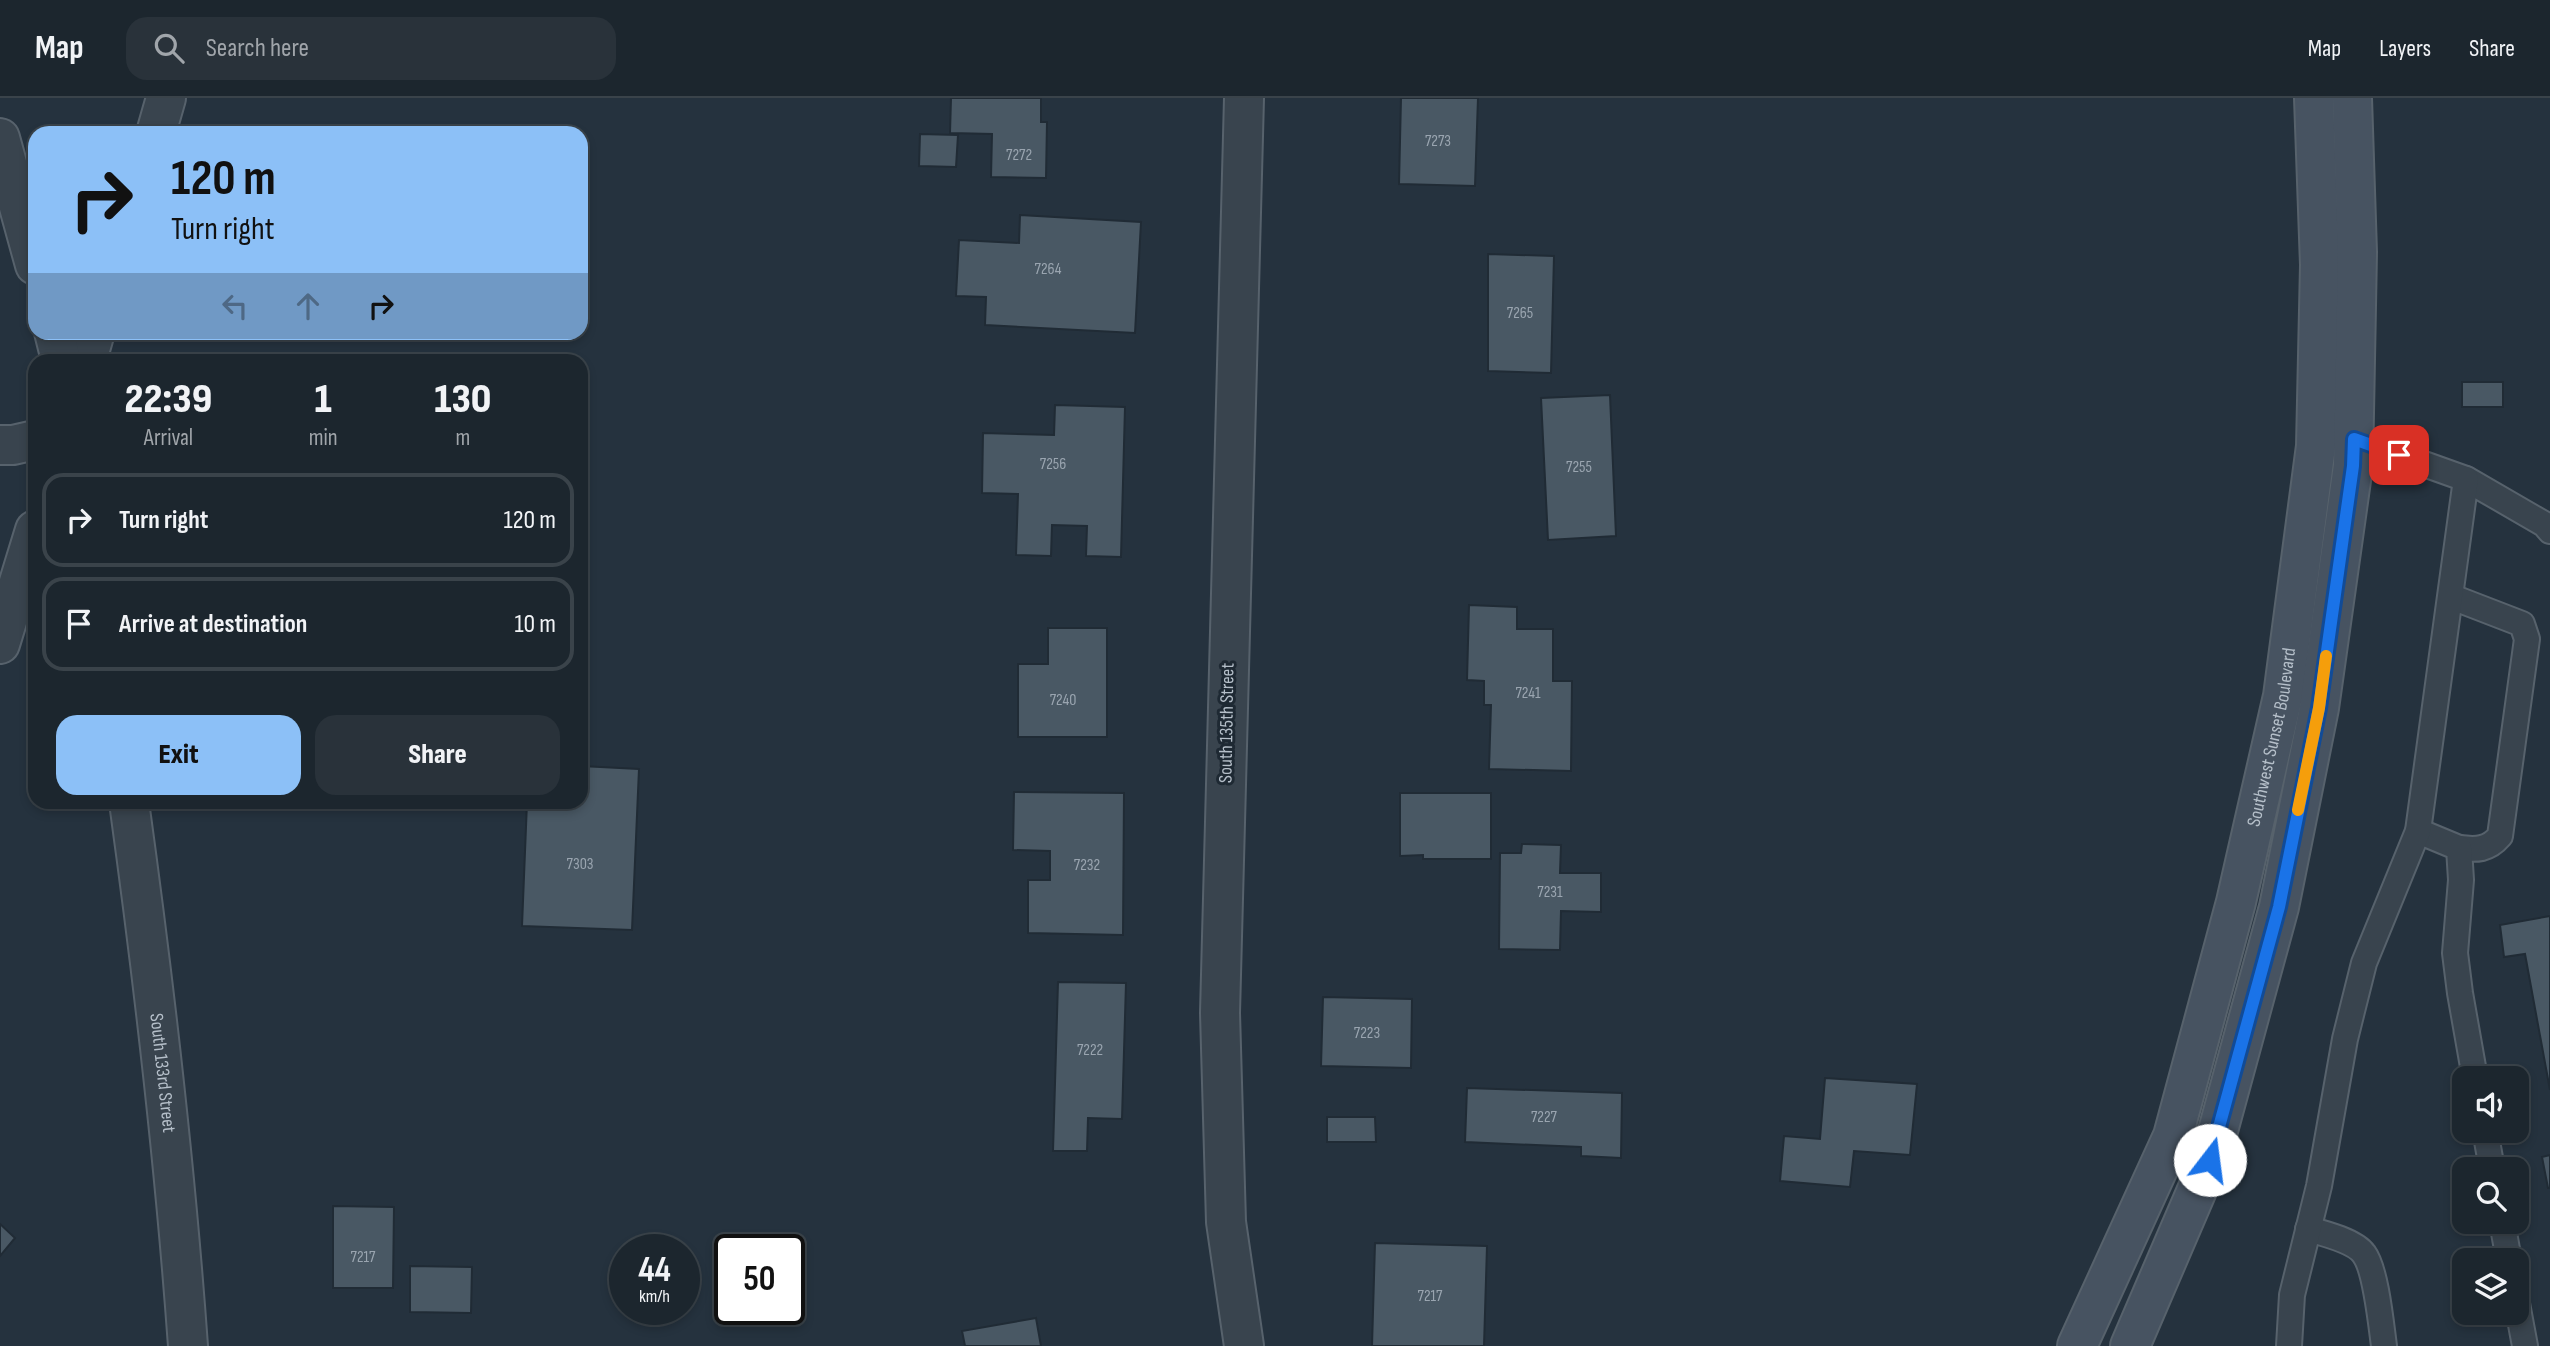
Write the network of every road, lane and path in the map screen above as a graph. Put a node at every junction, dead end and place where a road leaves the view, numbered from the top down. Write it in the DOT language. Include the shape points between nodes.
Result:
graph roads {
  1 [pos="166,98"];
  2 [pos="1244,98"];
  3 [pos="2314,98"];
  4 [pos="2352,98"];
  5 [pos="158,126"];
  6 [pos="0,138"];
  7 [pos="28,240"];
  8 [pos="2354,439"];
  9 [pos="28,441"];
  10 [pos="0,445"];
  11 [pos="2466,479"];
  12 [pos="2550,531"];
  13 [pos="28,553"];
  14 [pos="2452,597"];
  15 [pos="0,644"];
  16 [pos="130,809"];
  17 [pos="2418,831"];
  18 [pos="2459,848"];
  19 [pos="2473,1066"];
  20 [pos="2308,1229"];
  21 [pos="2521,1325"];
  22 [pos="188,1346"];
  23 [pos="1244,1346"];
  24 [pos="2077,1346"];
  25 [pos="2130,1346"];
  26 [pos="2289,1346"];
  27 [pos="2384,1346"];
  28 [pos="2525,1346"];
  1 -- 5 [label="street"];
  2 -- 23 [label="street, South 135th Street" via="1220,1013 1226,1222"];
  3 -- 24 [label="main road, Southwest Sunset Boulevard" via="2320,264 2316,446 2283,696 2236,902 2173,1136"];
  4 -- 8 [label="main road, Southwest Sunset Boulevard" via="2357,252"];
  6 -- 7 [label="street"];
  8 -- 11 [label="lane"];
  8 -- 25 [label="main road, Southwest Sunset Boulevard" via="2319,708 2279,907 2210,1160"];
  9 -- 10 [label="street"];
  11 -- 12 [label="lane"];
  11 -- 14 [label="lane"];
  13 -- 15 [label="street"];
  14 -- 17 [label="lane"];
  14 -- 18 [label="lane" via="2522,624 2527,639 2500,836 2479,850"];
  16 -- 22 [label="street, South 133rd Street" via="152,972"];
  17 -- 18 [label="lane"];
  17 -- 20 [label="lane" via="2364,964"];
  18 -- 19 [label="lane" via="2455,953"];
  20 -- 26 [label="lane" via="2292,1295"];
  20 -- 27 [label="lane" via="2343,1240 2364,1253 2376,1289"];
  21 -- 28 [label="lane"];
}
